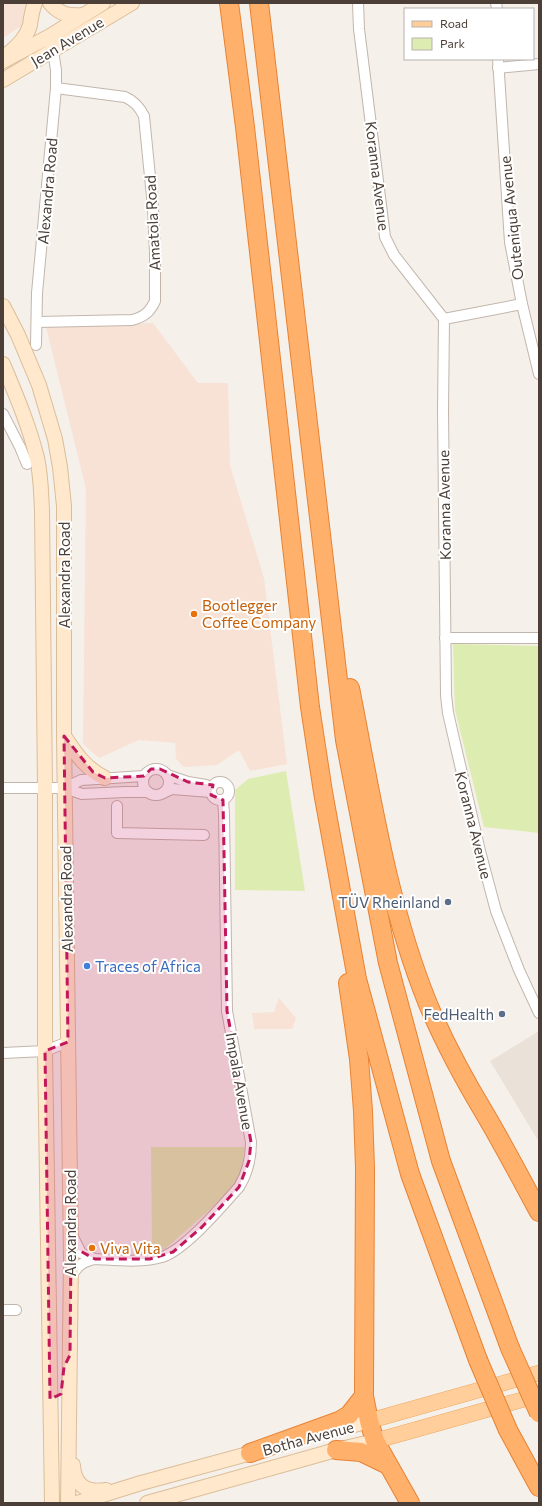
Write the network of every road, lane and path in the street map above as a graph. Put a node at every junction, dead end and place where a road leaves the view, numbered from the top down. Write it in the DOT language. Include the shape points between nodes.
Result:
graph roads {
  1 [pos="35,3"];
  2 [pos="50,3"];
  3 [pos="103,3"];
  4 [pos="132,3"];
  5 [pos="229,3"];
  6 [pos="259,3"];
  7 [pos="358,3"];
  8 [pos="84,15"];
  9 [pos="52,43"];
  10 [pos="3,60"];
  11 [pos="498,63"];
  12 [pos="539,64"];
  13 [pos="3,80"];
  14 [pos="56,88"];
  15 [pos="522,304"];
  16 [pos="3,306"];
  17 [pos="444,319"];
  18 [pos="37,322"];
  19 [pos="36,346"];
  20 [pos="3,364"];
  21 [pos="539,374"];
  22 [pos="3,414"];
  23 [pos="27,464"];
  24 [pos="325,566"];
  25 [pos="445,638"];
  26 [pos="539,638"];
  27 [pos="64,736"];
  28 [pos="167,775"];
  29 [pos="144,776"];
  30 [pos="105,778"];
  31 [pos="3,788"];
  32 [pos="45,788"];
  33 [pos="65,788"];
  34 [pos="212,789"];
  35 [pos="148,792"];
  36 [pos="323,792"];
  37 [pos="163,793"];
  38 [pos="223,800"];
  39 [pos="117,806"];
  40 [pos="204,835"];
  41 [pos="539,1013"];
  42 [pos="68,1042"];
  43 [pos="45,1051"];
  44 [pos="3,1053"];
  45 [pos="539,1212"];
  46 [pos="70,1230"];
  47 [pos="95,1259"];
  48 [pos="71,1277"];
  49 [pos="3,1310"];
  50 [pos="16,1310"];
  51 [pos="70,1355"];
  52 [pos="539,1373"];
  53 [pos="539,1395"];
  54 [pos="364,1396"];
  55 [pos="50,1399"];
  56 [pos="539,1413"];
  57 [pos="69,1420"];
  58 [pos="369,1421"];
  59 [pos="375,1441"];
  60 [pos="336,1450"];
  61 [pos="250,1453"];
  62 [pos="388,1465"];
  63 [pos="141,1483"];
  64 [pos="539,1488"];
  65 [pos="52,1503"];
  66 [pos="68,1503"];
  67 [pos="77,1503"];
  68 [pos="147,1503"];
  69 [pos="410,1503"];
  1 -- 10 [label="main road" via="25,37"];
  2 -- 8 [label="main road" via="60,13"];
  3 -- 8 [label="main road, Jean Avenue"];
  4 -- 9 [label="main road, Jean Avenue"];
  5 -- 36 [label="highway" via="310,707"];
  6 -- 24 [label="highway"];
  7 -- 17 [label="street, Koranna Avenue" via="385,237 394,255"];
  8 -- 9 [label="main road, Jean Avenue"];
  9 -- 10 [label="main road, Jean Avenue"];
  9 -- 13 [label="main road, Jean Avenue"];
  9 -- 14 [label="street, Alexandra Road"];
  11 -- 12 [label="street"];
  11 -- 15 [label="street, Outeniqua Avenue" via="510,242"];
  14 -- 18 [label="street, Alexandra Road" via="37,293"];
  14 -- 18 [label="street, Amatola Road" via="125,97 133,100 142,111 153,207 155,300 147,314 132,320"];
  15 -- 17 [label="street"];
  15 -- 21 [label="street, Outeniqua Avenue"];
  16 -- 27 [label="main road, Alexandra Road" via="39,385 55,439 60,467 64,506"];
  17 -- 25 [label="street, Koranna Avenue"];
  18 -- 19 [label="street, Alexandra Road"];
  20 -- 32 [label="main road, Alexandra Road" via="31,438 40,478"];
  22 -- 23 [label="street"];
  24 -- 45 [label="highway" via="385,865 409,952 429,1005 457,1064"];
  24 -- 56 [label="highway, bridge" via="345,740 388,963 441,1161 510,1348"];
  25 -- 26 [label="street"];
  25 -- 41 [label="street, Koranna Avenue" via="448,713 490,888 514,958"];
  27 -- 30 [label="main road" via="92,772"];
  27 -- 33 [label="main road, Alexandra Road"];
  28 -- 29 [label="street" via="155,768"];
  28 -- 34 [label="street"];
  28 -- 37 [label="street" via="169,783"];
  29 -- 30 [label="street"];
  29 -- 35 [label="street" via="144,787"];
  30 -- 33 [label="street" via="81,780"];
  31 -- 32 [label="street"];
  32 -- 33 [label="street"];
  32 -- 43 [label="main road, Alexandra Road"];
  33 -- 35 [label="street" via="82,794"];
  33 -- 42 [label="main road, Alexandra Road"];
  34 -- 37 [label="street" via="172,789"];
  34 -- 38 [label="street" via="214,798"];
  34 -- 38 [label="street" via="221,782 227,787 229,793"];
  35 -- 37 [label="street" via="155,795"];
  36 -- 54 [label="highway" via="325,843 362,1089 365,1168"];
  36 -- 64 [label="highway, bridge" via="357,979 410,1174 478,1360 508,1430"];
  38 -- 47 [label="street, Impala Avenue" via="228,1011 251,1142 244,1180 202,1227 173,1252 150,1259"];
  39 -- 40 [label="street" via="117,833"];
  42 -- 43 [label="street"];
  42 -- 46 [label="main road, Alexandra Road"];
  43 -- 44 [label="street"];
  43 -- 55 [label="main road, Alexandra Road"];
  46 -- 47 [label="street" via="81,1253"];
  46 -- 48 [label="main road, Alexandra Road"];
  47 -- 48 [label="street, Impala Avenue" via="78,1266"];
  48 -- 51 [label="main road, Alexandra Road"];
  49 -- 50 [label="street"];
  51 -- 55 [label="main road" via="64,1367 61,1394"];
  51 -- 57 [label="main road, Alexandra Road"];
  52 -- 58 [label="main road, Botha Avenue"];
  53 -- 59 [label="main road, Botha Avenue"];
  54 -- 58 [label="highway"];
  54 -- 61 [label="highway" via="349,1415 339,1421"];
  55 -- 65 [label="main road, Alexandra Road"];
  57 -- 63 [label="main road" via="73,1475 76,1480 96,1491"];
  57 -- 66 [label="main road, Alexandra Road"];
  58 -- 59 [label="highway"];
  58 -- 61 [label="main road, Botha Avenue"];
  59 -- 60 [label="main road, Botha Avenue"];
  59 -- 62 [label="highway"];
  60 -- 62 [label="highway" via="361,1452"];
  60 -- 68 [label="main road, Botha Avenue"];
  61 -- 63 [label="main road, Botha Avenue"];
  62 -- 69 [label="highway"];
  63 -- 67 [label="main road, Botha Avenue"];
}
